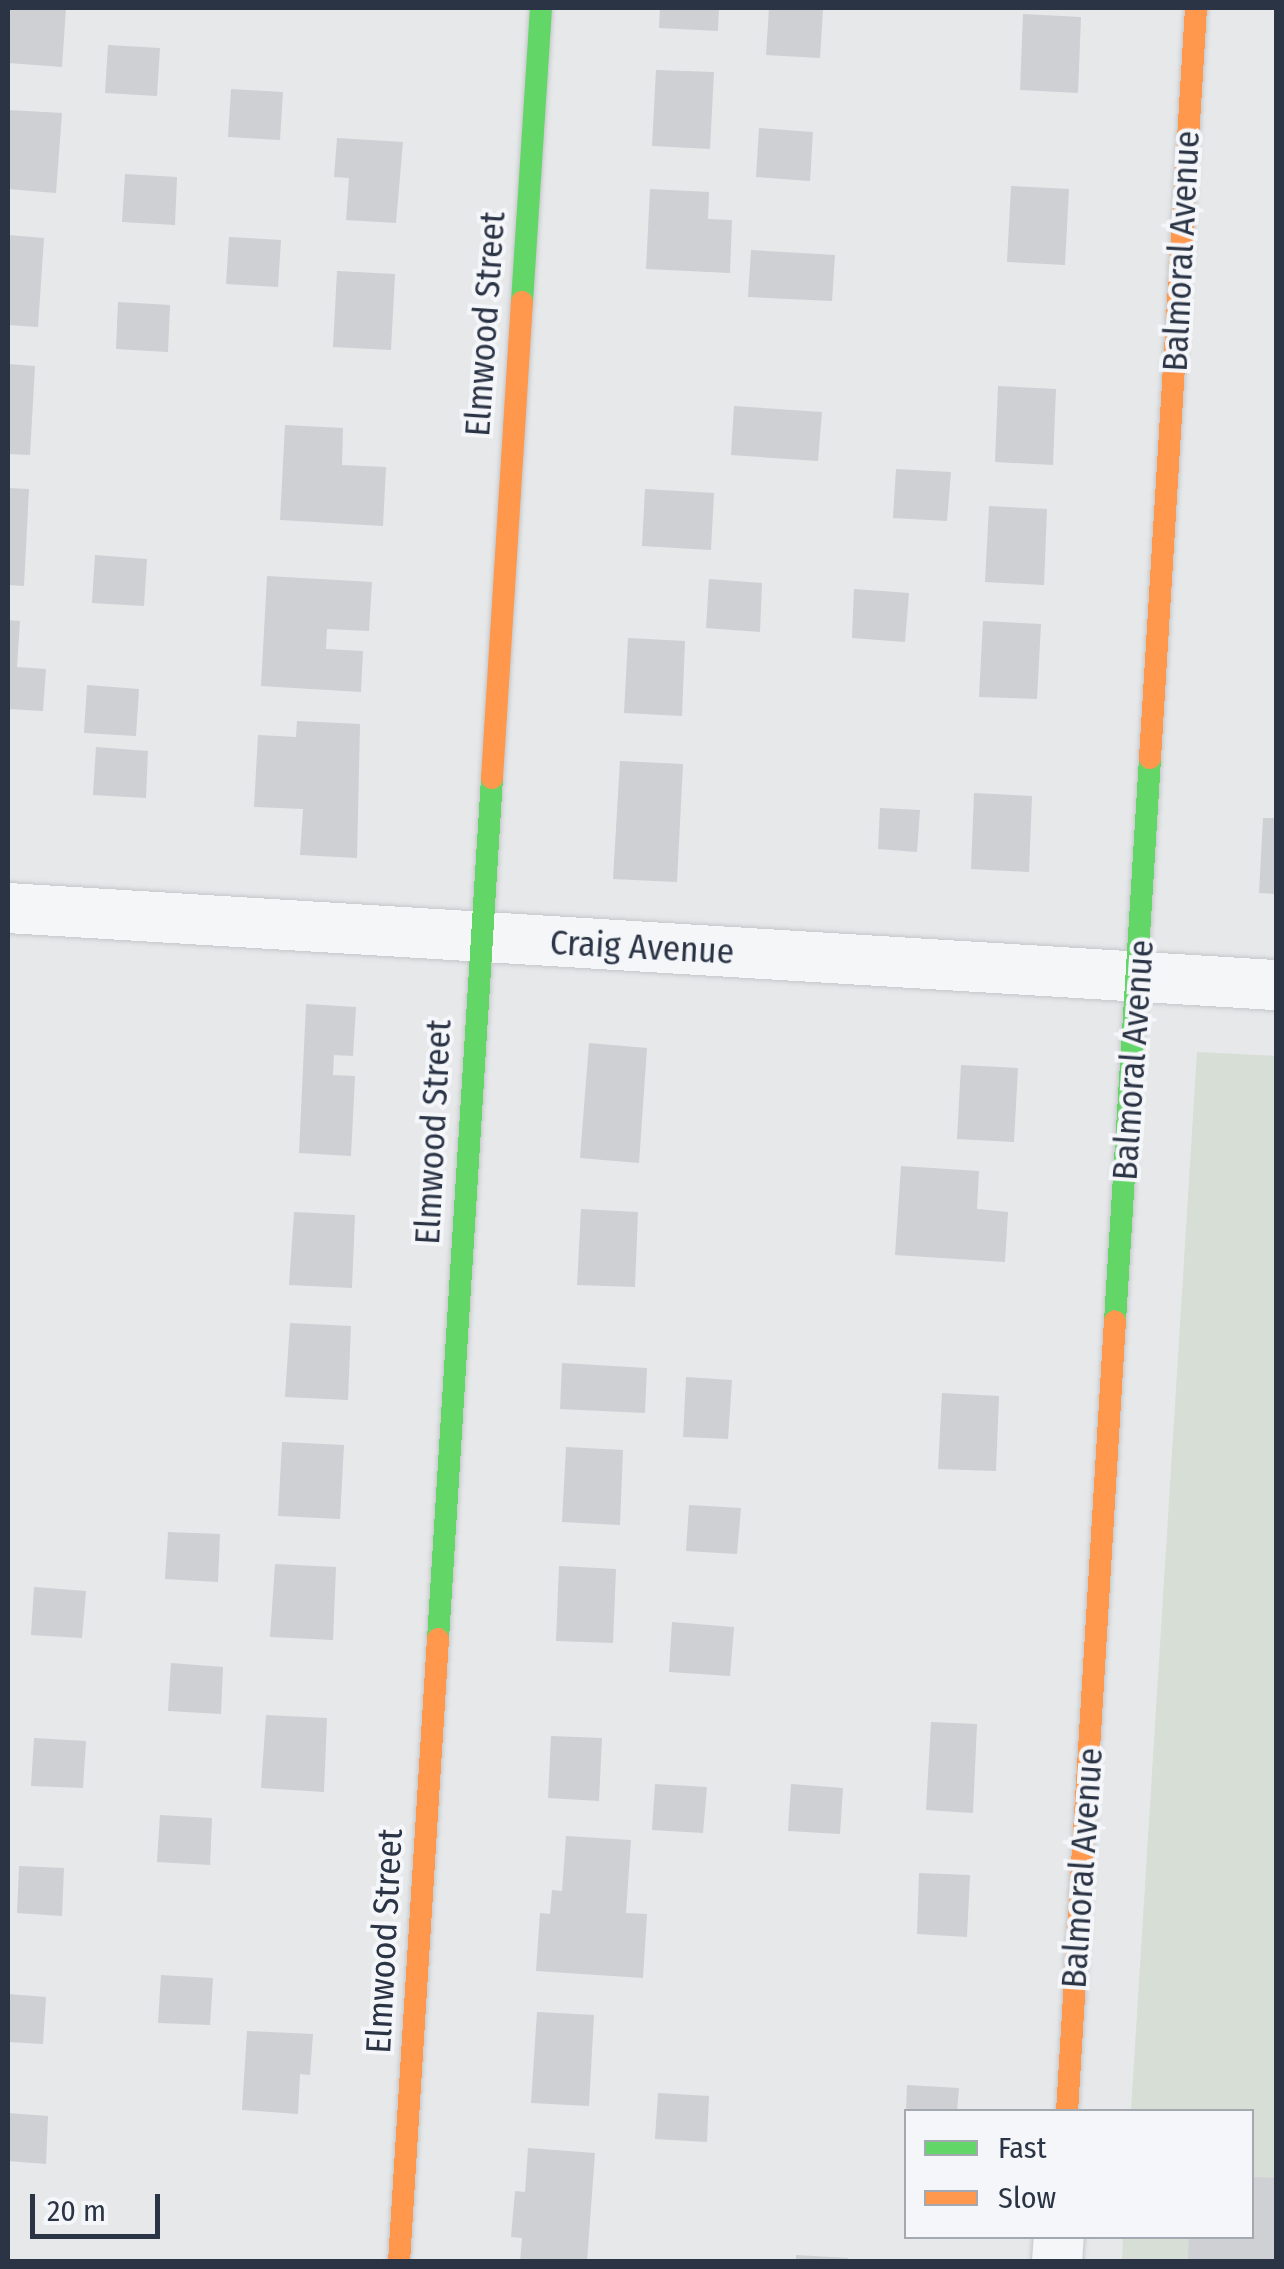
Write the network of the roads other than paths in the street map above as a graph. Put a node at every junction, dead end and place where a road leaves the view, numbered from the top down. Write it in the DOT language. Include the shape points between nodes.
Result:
graph roads {
  1 [pos="541,8"];
  2 [pos="1196,8"];
  3 [pos="8,908"];
  4 [pos="479,938"];
  5 [pos="1138,976"];
  6 [pos="1276,985"];
  7 [pos="1067,2109"];
  8 [pos="399,2262"];
  1 -- 4 [label="street, Elmwood Street"];
  2 -- 5 [label="street, Balmoral Avenue"];
  3 -- 4 [label="street, Craig Avenue"];
  4 -- 5 [label="street, Craig Avenue"];
  4 -- 8 [label="street, Elmwood Street"];
  5 -- 6 [label="street, Craig Avenue"];
  5 -- 7 [label="street, Balmoral Avenue"];
}
